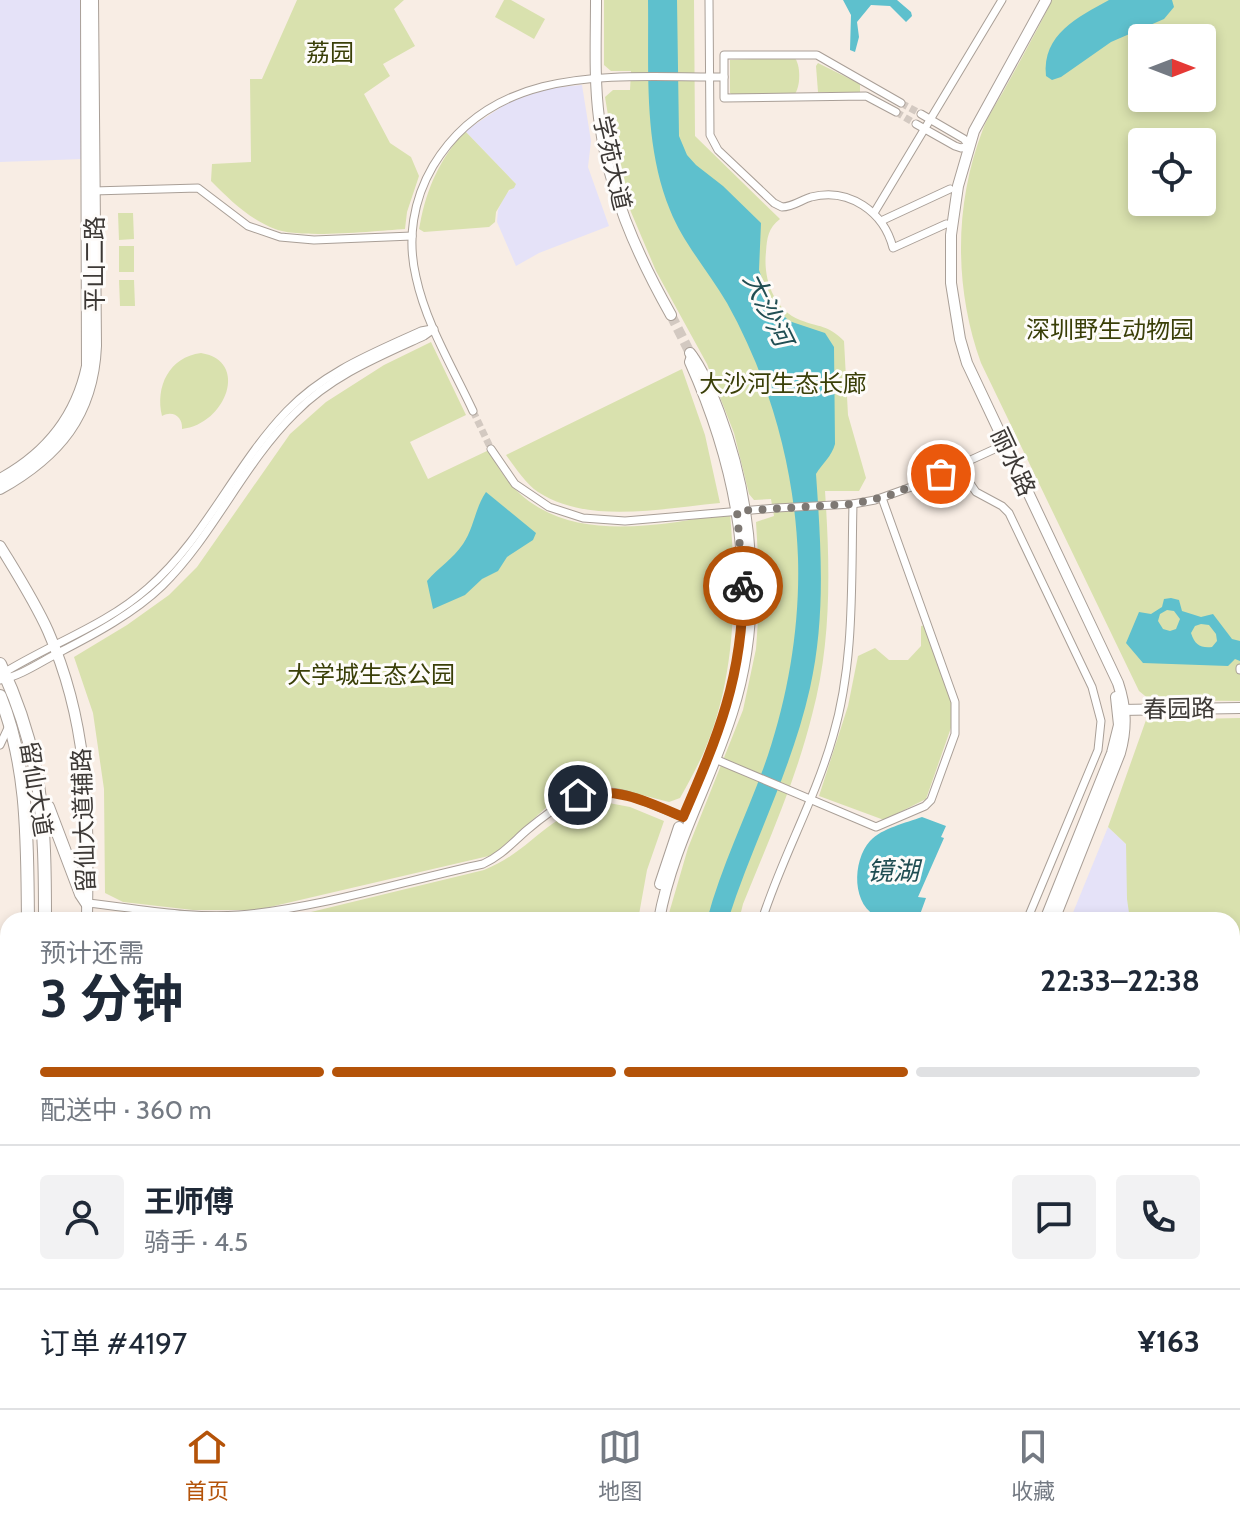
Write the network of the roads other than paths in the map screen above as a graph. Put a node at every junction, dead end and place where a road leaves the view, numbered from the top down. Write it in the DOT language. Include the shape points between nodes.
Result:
graph roads {
  1 [pos="86,0"];
  2 [pos="93,0"];
  3 [pos="596,0"];
  4 [pos="709,0"];
  5 [pos="1002,0"];
  6 [pos="1040,0"];
  7 [pos="1046,0"];
  8 [pos="710,77"];
  9 [pos="724,77"];
  10 [pos="596,79"];
  11 [pos="901,103"];
  12 [pos="896,112"];
  13 [pos="921,114"];
  14 [pos="930,120"];
  15 [pos="916,124"];
  16 [pos="925,128"];
  17 [pos="965,144"];
  18 [pos="950,189"];
  19 [pos="91,191"];
  20 [pos="874,213"];
  21 [pos="881,221"];
  22 [pos="946,224"];
  23 [pos="412,236"];
  24 [pos="671,315"];
  25 [pos="434,329"];
  26 [pos="691,354"];
  27 [pos="473,411"];
  28 [pos="999,447"];
  29 [pos="491,449"];
  30 [pos="958,466"];
  31 [pos="0,479"];
  32 [pos="0,489"];
  33 [pos="882,498"];
  34 [pos="853,504"];
  35 [pos="740,510"];
  36 [pos="0,546"];
  37 [pos="0,557"];
  38 [pos="53,652"];
  39 [pos="2,674"];
  40 [pos="0,696"];
  41 [pos="1240,708"];
  42 [pos="1122,710"];
  43 [pos="10,722"];
  44 [pos="0,747"];
  45 [pos="715,759"];
  46 [pos="19,760"];
  47 [pos="40,783"];
  48 [pos="812,799"];
  49 [pos="686,818"];
  50 [pos="84,898"];
  51 [pos="28,912"];
  52 [pos="45,912"];
  53 [pos="82,912"];
  54 [pos="86,912"];
  55 [pos="183,912"];
  56 [pos="256,912"];
  57 [pos="655,912"];
  58 [pos="661,912"];
  59 [pos="765,912"];
  60 [pos="1030,912"];
  61 [pos="1048,912"];
  62 [pos="1057,912"];
  1 -- 19 [label="main road, 平山二路"];
  2 -- 19 [label="main road, 平山二路"];
  3 -- 10 [label="main road, 学苑大道"];
  4 -- 8 [label="street"];
  5 -- 14 [label="street"];
  6 -- 17 [label="main road, 丽水路"];
  7 -- 17 [label="main road, 丽水路"];
  8 -- 9 [label="street"];
  8 -- 10 [label="street"];
  8 -- 20 [label="street" via="714,145 774,203 788,207 833,195"];
  9 -- 11 [label="street" via="724,55 812,54"];
  9 -- 12 [label="street" via="724,98 866,96"];
  10 -- 23 [label="street" via="525,90 464,125 430,172 417,202"];
  10 -- 24 [label="main road, 学苑大道" via="612,184 641,259"];
  13 -- 14 [label="street"];
  14 -- 16 [label="street"];
  14 -- 17 [label="street"];
  15 -- 16 [label="street"];
  16 -- 17 [label="street"];
  16 -- 20 [label="street"];
  17 -- 18 [label="main road, 丽水路"];
  17 -- 42 [label="main road, 丽水路" via="951,235 951,283 960,339 976,384 1118,683"];
  18 -- 21 [label="street"];
  18 -- 22 [label="main road, 丽水路"];
  19 -- 23 [label="street" via="198,188 248,226 280,237"];
  19 -- 31 [label="main road, 平山二路" via="83,385 59,433"];
  19 -- 32 [label="main road, 平山二路" via="95,360 87,398 55,450"];
  20 -- 21 [label="street"];
  21 -- 22 [label="street" via="893,248"];
  22 -- 28 [label="main road, 丽水路" via="955,341"];
  23 -- 25 [label="street" via="415,276"];
  25 -- 27 [label="street"];
  25 -- 38 [label="street" via="313,396 278,432 162,586 120,617"];
  26 -- 35 [label="main road"];
  28 -- 30 [label="street"];
  28 -- 42 [label="main road, 丽水路"];
  29 -- 35 [label="street" via="515,484 566,514 625,521"];
  30 -- 33 [label="street"];
  30 -- 60 [label="street" via="976,492 1009,513 1092,687 1101,721 1098,750"];
  33 -- 34 [label="street"];
  33 -- 48 [label="street" via="955,702 955,734 931,800 884,826"];
  34 -- 35 [label="street"];
  34 -- 48 [label="street" via="849,664"];
  35 -- 45 [label="main road" via="750,566 748,632 734,709"];
  35 -- 49 [label="main road" via="743,604 736,667 721,726"];
  36 -- 38 [label="main road, 留仙大道辅路" via="42,617"];
  37 -- 38 [label="main road, 留仙大道辅路"];
  38 -- 39 [label="street"];
  38 -- 50 [label="main road, 留仙大道辅路" via="84,756"];
  39 -- 47 [label="main road, 留仙大道" via="27,729"];
  40 -- 43 [label="main road, 留仙大道"];
  41 -- 42 [label="main road, 春园路"];
  42 -- 61 [label="main road, 丽水路" via="1112,753"];
  42 -- 62 [label="main road, 丽水路" via="1124,737 1117,763"];
  43 -- 44 [label="street"];
  43 -- 46 [label="main road, 留仙大道"];
  44 -- 46 [label="street"];
  45 -- 48 [label="street"];
  45 -- 49 [label="main road"];
  46 -- 51 [label="main road, 留仙大道" via="27,825"];
  47 -- 50 [label="main road"];
  47 -- 52 [label="main road, 留仙大道"];
  48 -- 59 [label="street"];
  49 -- 56 [label="street" via="630,796 597,791 570,798 483,864"];
  49 -- 57 [label="main road" via="665,866"];
  49 -- 58 [label="main road"];
  50 -- 53 [label="main road, 留仙大道辅路"];
  50 -- 54 [label="main road, 留仙大道辅路"];
  50 -- 55 [label="street"];
}
